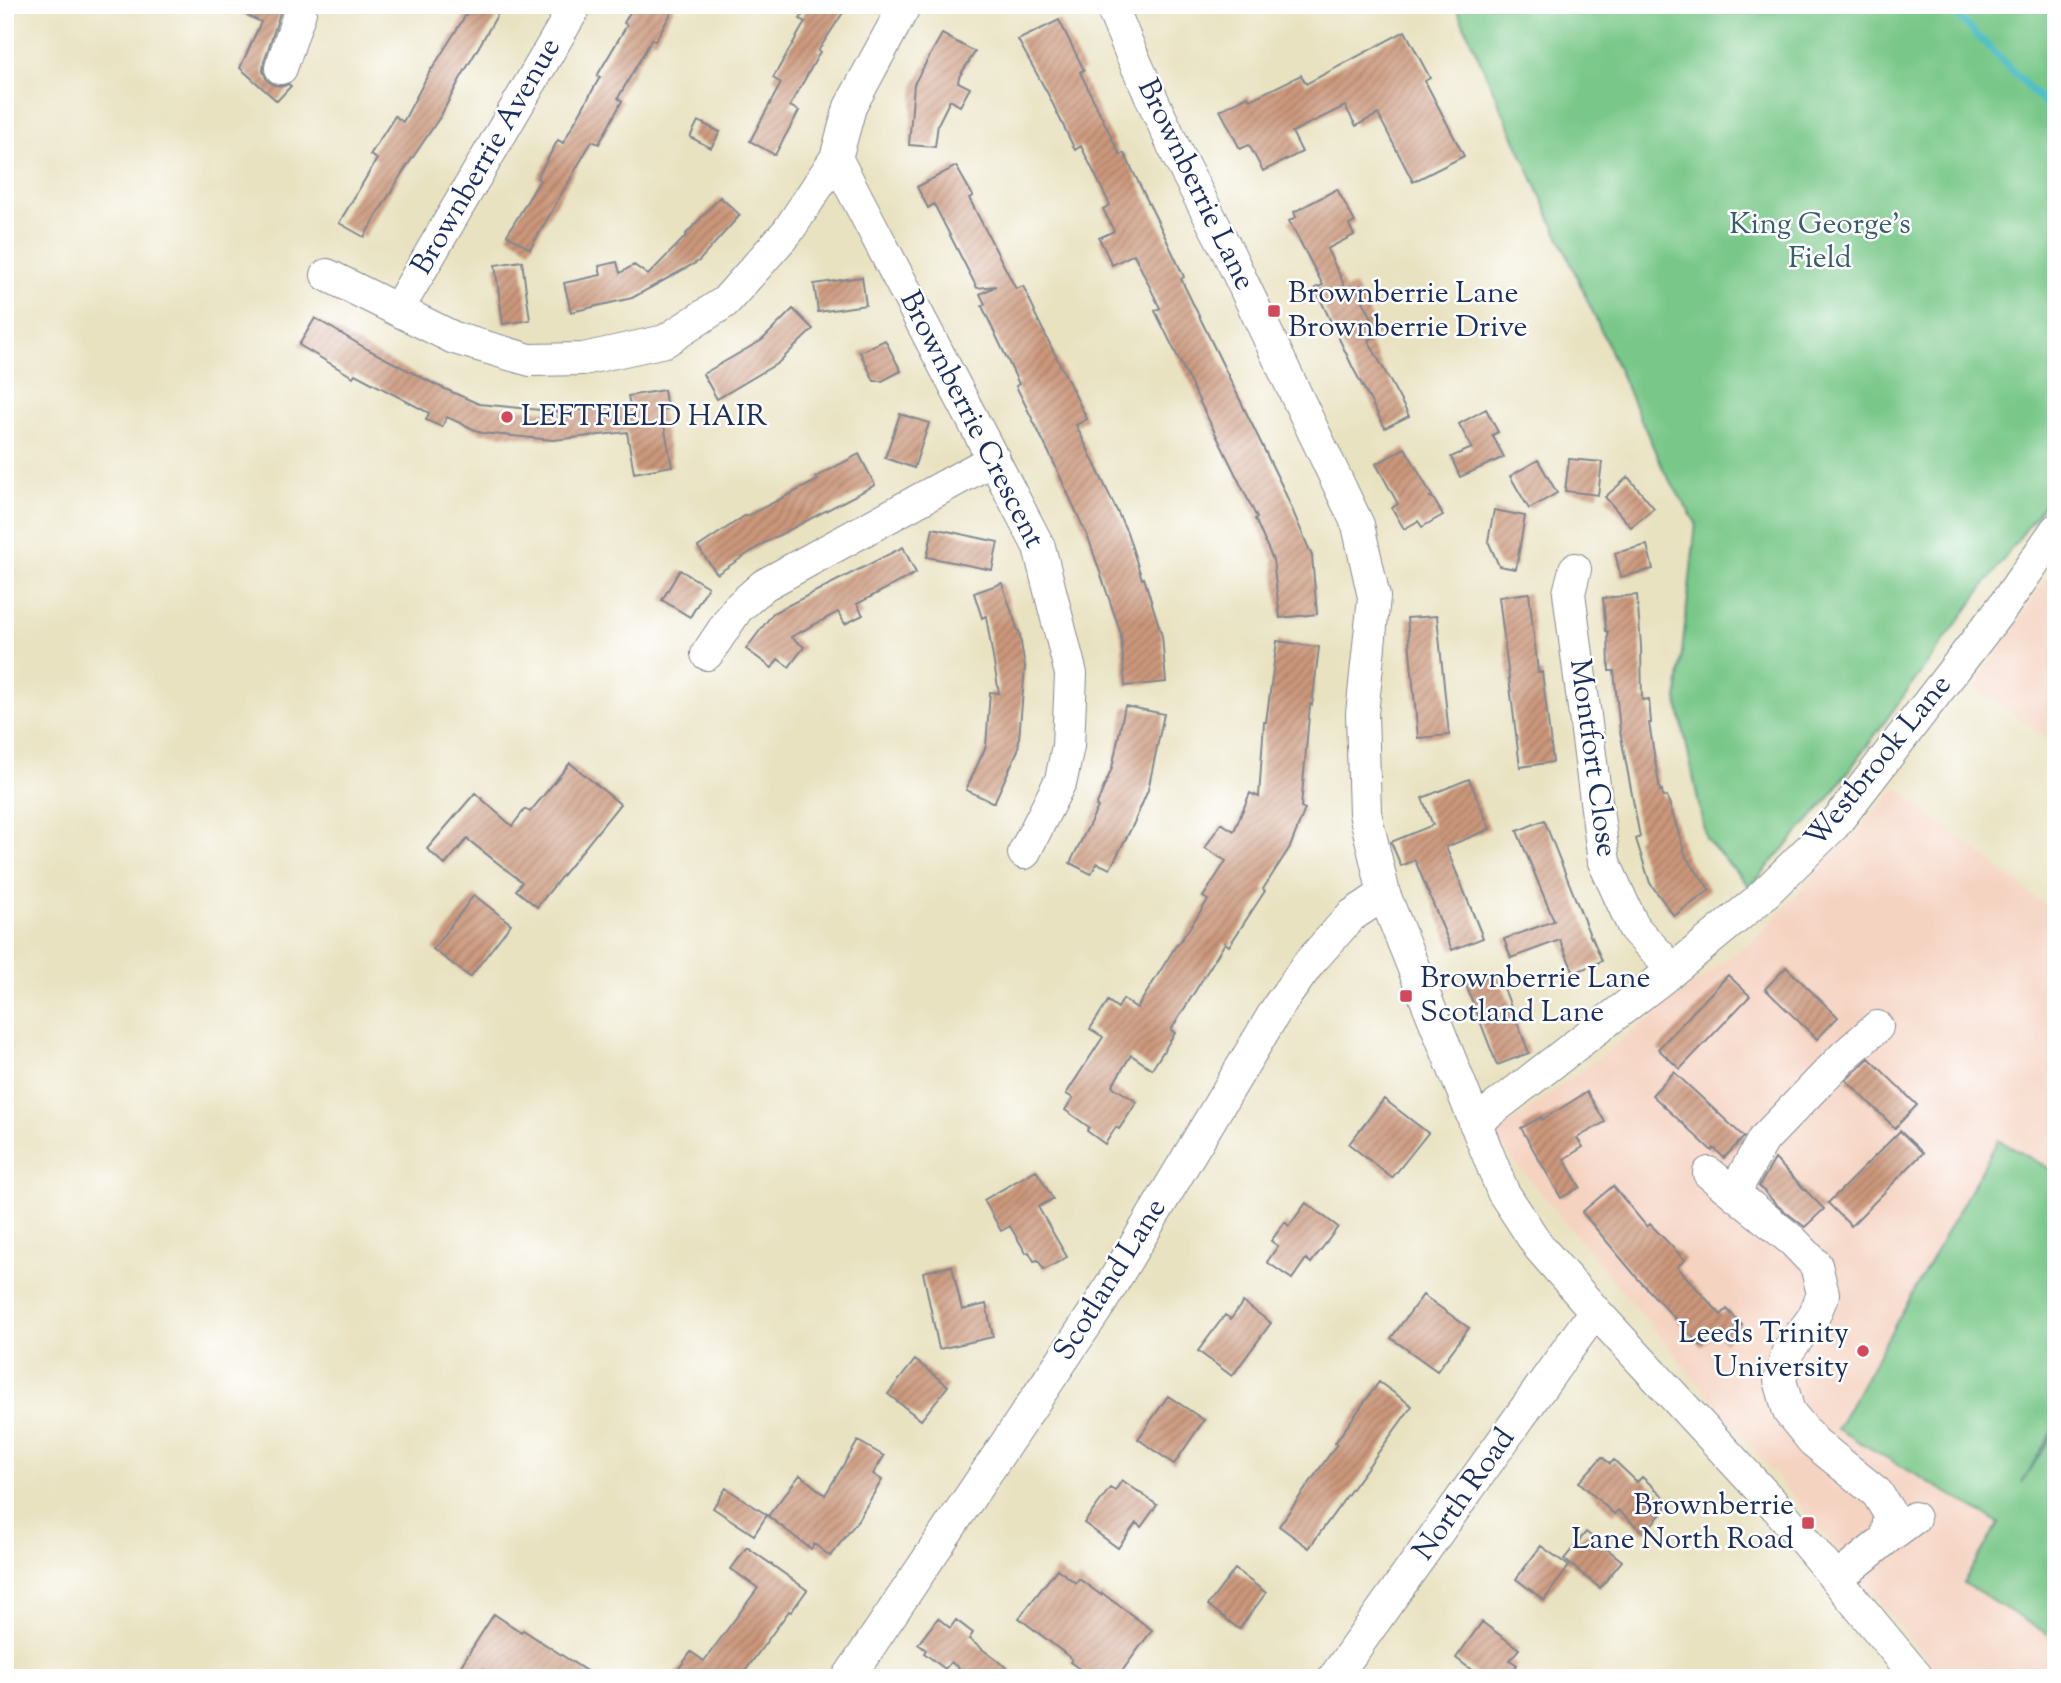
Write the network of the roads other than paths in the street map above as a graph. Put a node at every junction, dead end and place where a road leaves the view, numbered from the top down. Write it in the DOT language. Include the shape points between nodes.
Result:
graph roads {
  1 [pos="297,5"];
  2 [pos="576,5"];
  3 [pos="905,5"];
  4 [pos="1111,5"];
  5 [pos="281,68"];
  6 [pos="836,158"];
  7 [pos="327,275"];
  8 [pos="398,309"];
  9 [pos="994,460"];
  10 [pos="2056,530"];
  11 [pos="1575,569"];
  12 [pos="707,654"];
  13 [pos="1024,853"];
  14 [pos="1384,894"];
  15 [pos="1673,970"];
  16 [pos="1877,1027"];
  17 [pos="1475,1123"];
  18 [pos="1709,1173"];
  19 [pos="1734,1194"];
  20 [pos="1595,1311"];
  21 [pos="1914,1518"];
  22 [pos="1887,1538"];
  23 [pos="1837,1579"];
  24 [pos="863,1672"];
  25 [pos="1334,1678"];
  26 [pos="1918,1678"];
  1 -- 5 [label="street" via="300,12"];
  2 -- 8 [label="street, Brownberrie Avenue"];
  3 -- 6 [label="street" via="850,107"];
  4 -- 14 [label="street, Brownberrie Lane" via="1178,156 1358,525 1374,597 1362,714 1365,813"];
  6 -- 8 [label="street" via="788,231 725,302 664,341 583,359 530,360 454,338"];
  6 -- 9 [label="street, Brownberrie Crescent"];
  7 -- 8 [label="street"];
  9 -- 12 [label="street" via="764,585 737,609"];
  9 -- 13 [label="street, Brownberrie Crescent" via="1039,547 1071,674 1068,746 1061,780"];
  10 -- 15 [label="street, Westbrook Lane" via="1835,825 1758,900"];
  11 -- 15 [label="street, Montfort Close" via="1569,593 1604,862 1634,928"];
  14 -- 17 [label="street, Brownberrie Lane"];
  14 -- 24 [label="street, Scotland Lane" via="1351,916 1279,1005 1100,1304"];
  15 -- 17 [label="street, Westbrook Lane"];
  16 -- 19 [label="street" via="1763,1140"];
  17 -- 20 [label="street, Brownberrie Lane" via="1503,1192 1539,1247"];
  18 -- 19 [label="street"];
  19 -- 22 [label="street" via="1816,1265 1823,1294 1813,1318 1788,1351 1780,1380 1788,1412 1813,1441 1877,1493 1890,1514"];
  20 -- 23 [label="street, Brownberrie Lane"];
  20 -- 25 [label="street, North Road"];
  21 -- 22 [label="street"];
  22 -- 23 [label="street"];
  23 -- 26 [label="street, Brownberrie Lane"];
}
